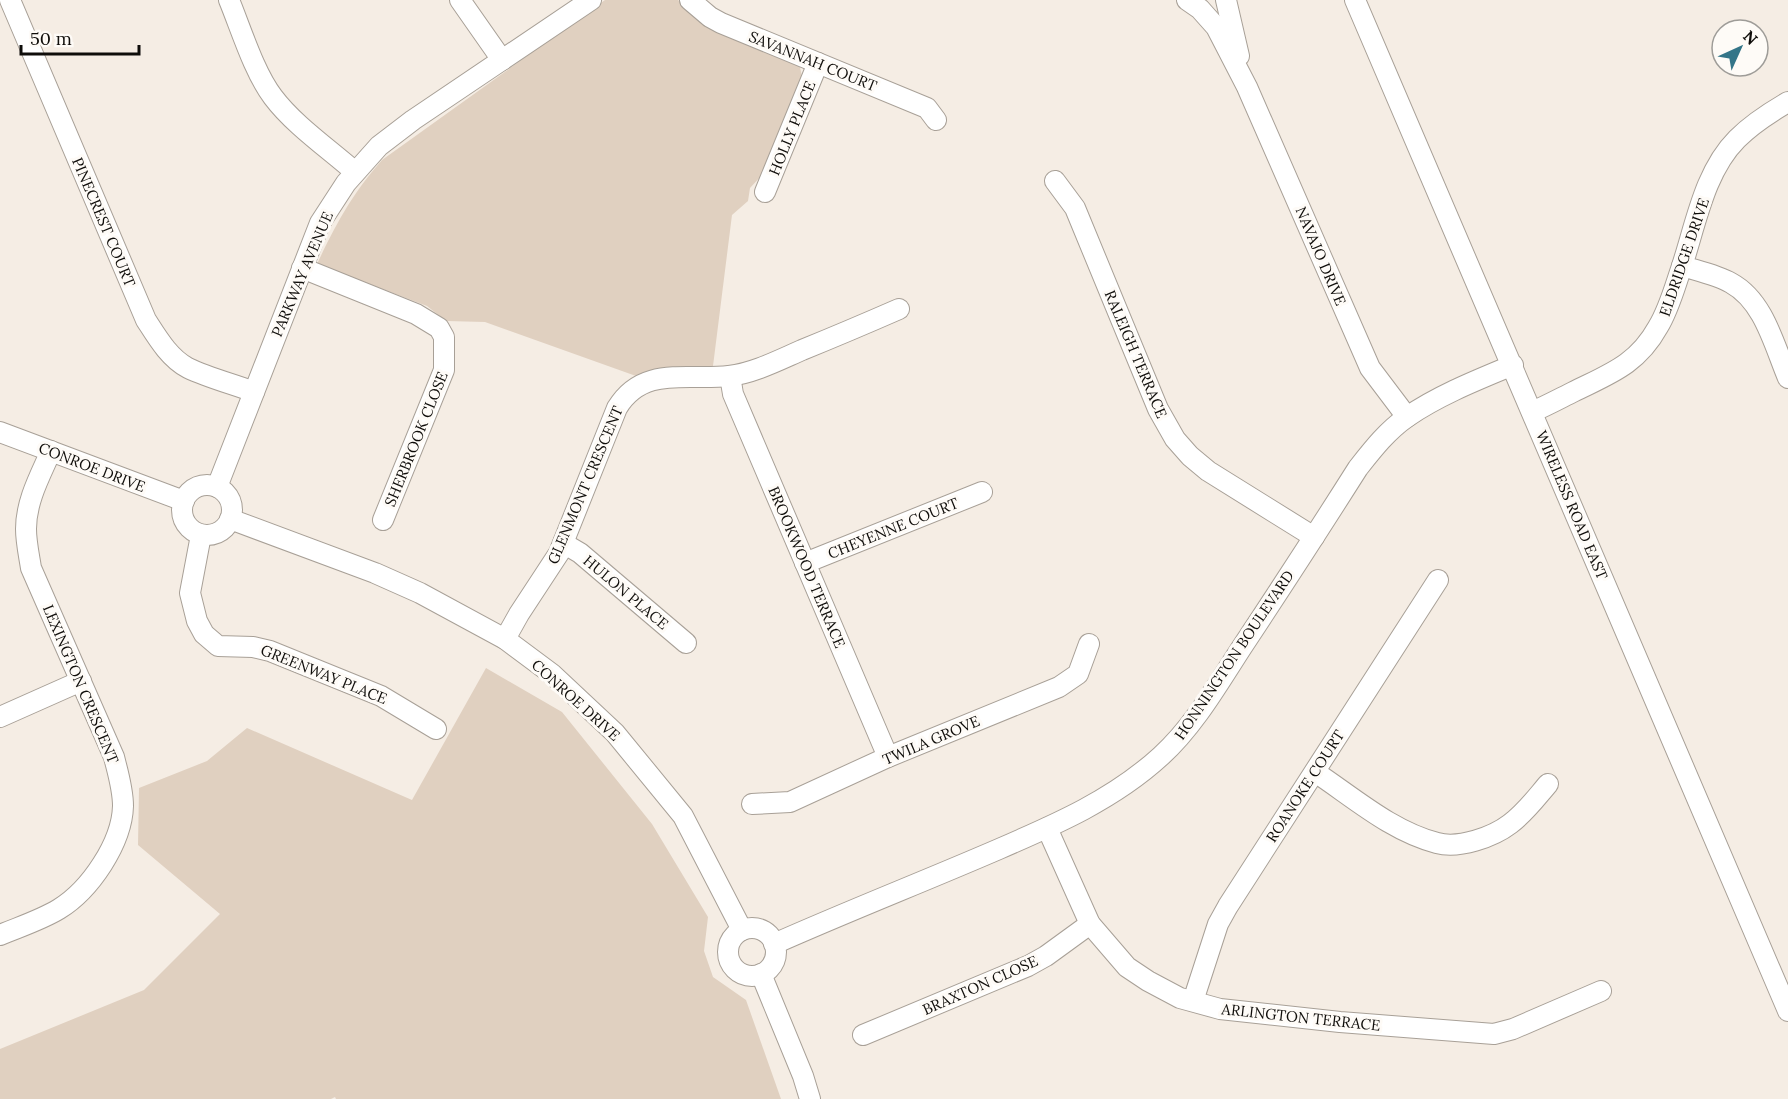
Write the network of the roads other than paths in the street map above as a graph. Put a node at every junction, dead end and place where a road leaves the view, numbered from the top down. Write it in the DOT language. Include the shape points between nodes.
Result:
graph roads {
  1 [pos="10,0"];
  2 [pos="229,0"];
  3 [pos="460,0"];
  4 [pos="591,0"];
  5 [pos="690,0"];
  6 [pos="1187,0"];
  7 [pos="1226,0"];
  8 [pos="1356,0"];
  9 [pos="502,60"];
  10 [pos="818,63"];
  11 [pos="1247,87"];
  12 [pos="1788,102"];
  13 [pos="936,120"];
  14 [pos="355,172"];
  15 [pos="1055,181"];
  16 [pos="765,192"];
  17 [pos="1682,266"];
  18 [pos="302,268"];
  19 [pos="899,309"];
  20 [pos="1513,365"];
  21 [pos="730,376"];
  22 [pos="1788,378"];
  23 [pos="254,392"];
  24 [pos="1532,412"];
  25 [pos="1407,417"];
  26 [pos="0,432"];
  27 [pos="51,451"];
  28 [pos="217,487"];
  29 [pos="982,492"];
  30 [pos="184,501"];
  31 [pos="230,519"];
  32 [pos="383,520"];
  33 [pos="201,535"];
  34 [pos="1314,537"];
  35 [pos="563,543"];
  36 [pos="805,563"];
  37 [pos="1438,580"];
  38 [pos="505,639"];
  39 [pos="686,643"];
  40 [pos="1089,644"];
  41 [pos="81,681"];
  42 [pos="0,717"];
  43 [pos="436,729"];
  44 [pos="888,758"];
  45 [pos="1315,771"];
  46 [pos="1548,784"];
  47 [pos="752,804"];
  48 [pos="1047,828"];
  49 [pos="1090,924"];
  50 [pos="742,930"];
  51 [pos="0,935"];
  52 [pos="774,944"];
  53 [pos="761,974"];
  54 [pos="1601,991"];
  55 [pos="1193,1002"];
  56 [pos="1788,1011"];
  57 [pos="864,1035"];
  58 [pos="810,1099"];
  1 -- 23 [label="street, PINECREST COURT" via="146,320 167,350 187,368"];
  2 -- 14 [label="street" via="273,97"];
  3 -- 9 [label="street"];
  4 -- 9 [label="street, PARKWAY AVENUE"];
  5 -- 10 [label="street, SAVANNAH COURT" via="721,23"];
  6 -- 11 [label="street, NAVAJO DRIVE" via="1216,27"];
  7 -- 11 [label="street, NAVAJO DRIVE"];
  8 -- 20 [label="street, WIRELESS ROAD EAST"];
  9 -- 14 [label="street, PARKWAY AVENUE" via="396,133"];
  10 -- 13 [label="street, SAVANNAH COURT" via="927,108"];
  10 -- 16 [label="street, HOLLY PLACE"];
  11 -- 25 [label="street, NAVAJO DRIVE" via="1370,368"];
  12 -- 17 [label="street, ELDRIDGE DRIVE" via="1762,117 1735,141 1715,170"];
  14 -- 18 [label="street, PARKWAY AVENUE" via="320,223"];
  15 -- 34 [label="street, RALEIGH TERRACE" via="1075,207 1158,409 1175,439 1209,471"];
  17 -- 22 [label="street" via="1730,282 1744,292 1762,317"];
  17 -- 24 [label="street, ELDRIDGE DRIVE" via="1659,327 1632,360 1610,375"];
  18 -- 23 [label="street, PARKWAY AVENUE"];
  18 -- 32 [label="street, SHERBROOK CLOSE" via="416,314 439,328 444,337 444,370"];
  19 -- 21 [label="street, GLENMONT CRESCENT" via="777,361"];
  20 -- 24 [label="street, WIRELESS ROAD EAST"];
  20 -- 25 [label="street, HONNINGTON BOULEVARD"];
  21 -- 35 [label="street, GLENMONT CRESCENT" via="645,381 623,398"];
  21 -- 36 [label="street, BROOKWOOD TERRACE" via="733,394"];
  23 -- 28 [label="street, PARKWAY AVENUE"];
  24 -- 56 [label="street, WIRELESS ROAD EAST"];
  25 -- 34 [label="street, HONNINGTON BOULEVARD" via="1379,441 1358,468"];
  26 -- 27 [label="street, CONROE DRIVE"];
  27 -- 30 [label="street, CONROE DRIVE"];
  27 -- 41 [label="street, LEXINGTON CRESCENT" via="27,513 26,541 31,568"];
  28 -- 30 [label="street" via="198,487"];
  28 -- 31 [label="street" via="231,501"];
  29 -- 36 [label="street, CHEYENNE COURT"];
  30 -- 33 [label="street" via="184,519"];
  31 -- 33 [label="street" via="218,533"];
  31 -- 38 [label="street, CONROE DRIVE" via="384,577"];
  33 -- 43 [label="street, GREENWAY PLACE" via="190,593 197,621 211,642 270,651 381,696"];
  34 -- 48 [label="street, HONNINGTON BOULEVARD" via="1179,738 1110,795"];
  35 -- 38 [label="street, GLENMONT CRESCENT"];
  35 -- 39 [label="street, HULON PLACE"];
  36 -- 44 [label="street, BROOKWOOD TERRACE"];
  37 -- 45 [label="street, ROANOKE COURT"];
  38 -- 50 [label="street, CONROE DRIVE" via="552,674 615,733 683,816"];
  40 -- 44 [label="street, TWILA GROVE" via="1078,674 1059,687"];
  41 -- 42 [label="street"];
  41 -- 51 [label="street, LEXINGTON CRESCENT" via="121,781 123,806 118,831 100,868 70,901"];
  44 -- 47 [label="street, TWILA GROVE" via="790,802"];
  45 -- 46 [label="street" via="1403,831 1438,844 1479,840 1496,833 1522,813"];
  45 -- 55 [label="street, ROANOKE COURT" via="1218,924"];
  48 -- 49 [label="street, ARLINGTON TERRACE"];
  48 -- 52 [label="street, HONNINGTON BOULEVARD"];
  49 -- 55 [label="street, ARLINGTON TERRACE" via="1127,967"];
  49 -- 57 [label="street, BRAXTON CLOSE" via="1028,966"];
  50 -- 52 [label="street" via="761,930"];
  50 -- 53 [label="street" via="730,944 730,962 745,974"];
  52 -- 53 [label="street" via="775,961"];
  53 -- 58 [label="street"];
  54 -- 55 [label="street, ARLINGTON TERRACE" via="1494,1034 1328,1021 1220,1009"];
}
